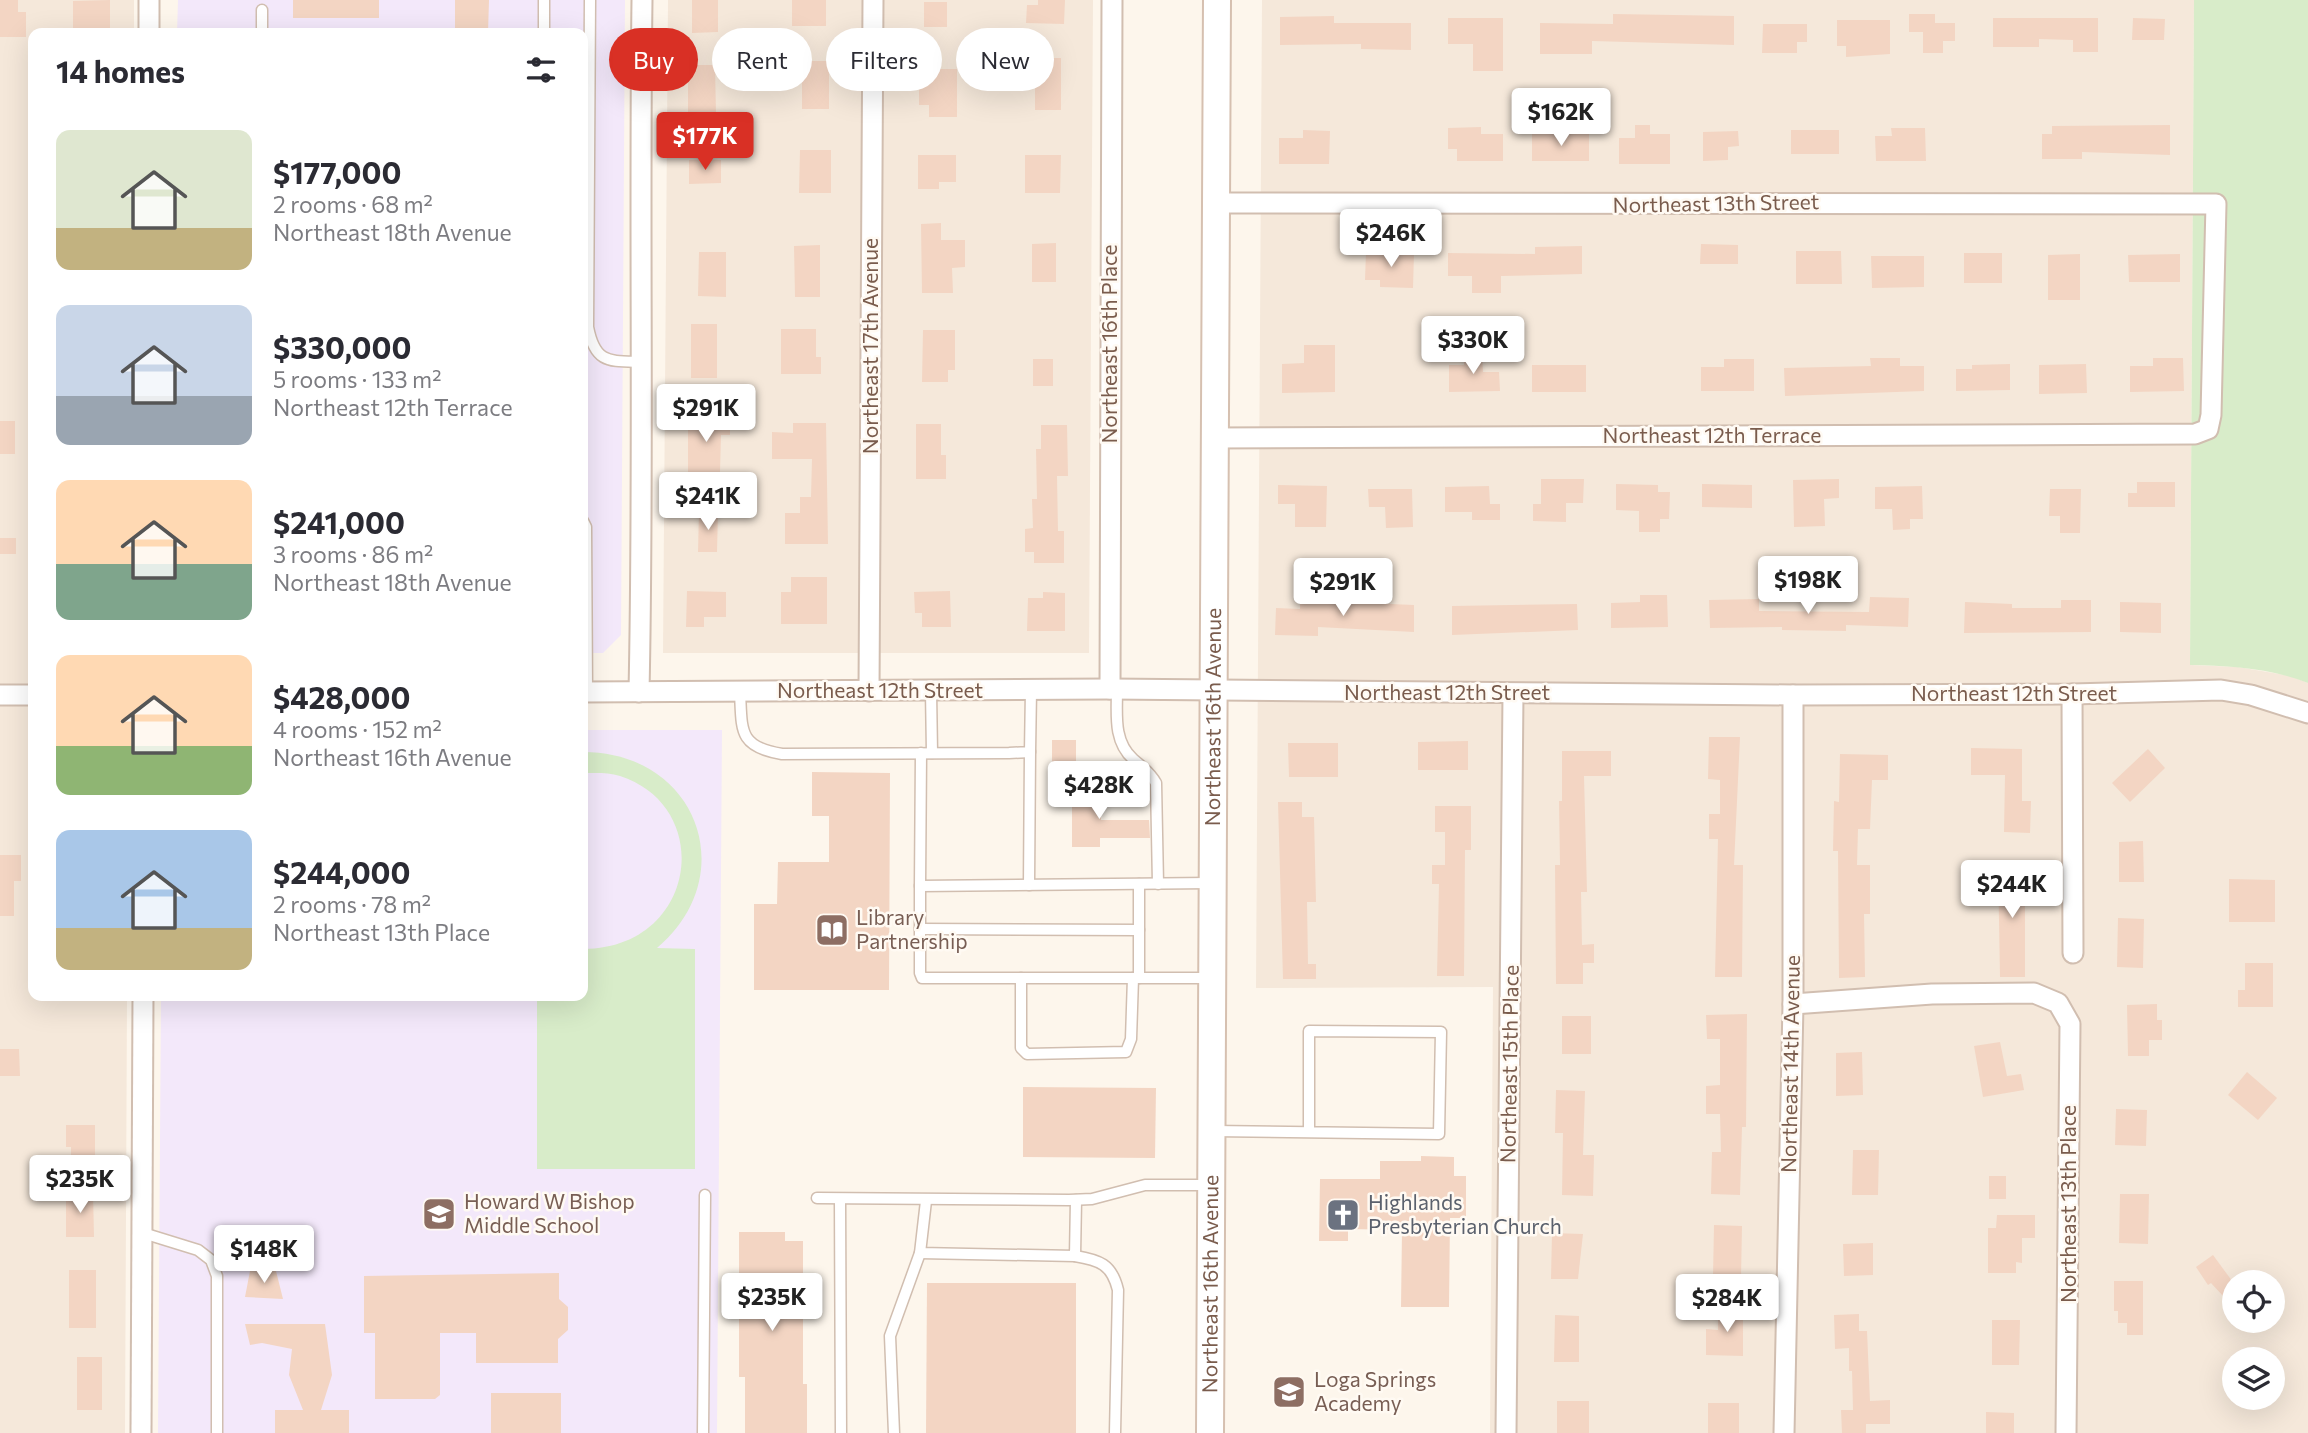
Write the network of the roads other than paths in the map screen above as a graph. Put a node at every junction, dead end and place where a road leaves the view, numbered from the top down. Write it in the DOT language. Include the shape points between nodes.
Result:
graph roads {
  1 [pos="149,0"];
  2 [pos="544,0"];
  3 [pos="590,0"];
  4 [pos="642,0"];
  5 [pos="873,0"];
  6 [pos="1112,0"];
  7 [pos="1217,0"];
  8 [pos="262,9"];
  9 [pos="149,28"];
  10 [pos="262,28"];
  11 [pos="544,28"];
  12 [pos="588,46"];
  13 [pos="1217,203"];
  14 [pos="588,214"];
  15 [pos="640,362"];
  16 [pos="2208,429"];
  17 [pos="1214,438"];
  18 [pos="1114,689"];
  19 [pos="1031,690"];
  20 [pos="869,691"];
  21 [pos="931,691"];
  22 [pos="588,692"];
  23 [pos="639,692"];
  24 [pos="740,692"];
  25 [pos="1214,692"];
  26 [pos="1513,694"];
  27 [pos="2072,694"];
  28 [pos="0,695"];
  29 [pos="28,695"];
  30 [pos="1793,695"];
  31 [pos="2308,713"];
  32 [pos="1030,752"];
  33 [pos="921,753"];
  34 [pos="932,753"];
  35 [pos="1214,883"];
  36 [pos="1139,884"];
  37 [pos="1158,884"];
  38 [pos="1029,885"];
  39 [pos="920,886"];
  40 [pos="920,929"];
  41 [pos="1139,930"];
  42 [pos="2073,953"];
  43 [pos="1021,978"];
  44 [pos="1136,978"];
  45 [pos="1213,978"];
  46 [pos="144,1001"];
  47 [pos="1793,1004"];
  48 [pos="1213,1131"];
  49 [pos="1309,1132"];
  50 [pos="1213,1185"];
  51 [pos="705,1195"];
  52 [pos="817,1198"];
  53 [pos="840,1199"];
  54 [pos="1076,1200"];
  55 [pos="926,1201"];
  56 [pos="143,1233"];
  57 [pos="920,1253"];
  58 [pos="1075,1255"];
  59 [pos="141,1433"];
  60 [pos="217,1433"];
  61 [pos="704,1433"];
  62 [pos="841,1433"];
  63 [pos="894,1433"];
  64 [pos="1115,1433"];
  65 [pos="1210,1433"];
  66 [pos="1506,1433"];
  67 [pos="1784,1433"];
  68 [pos="2066,1433"];
  1 -- 9 [label="street"];
  2 -- 11 [label="lane"];
  3 -- 12 [label="lane"];
  4 -- 15 [label="street"];
  5 -- 20 [label="street, Northeast 17th Avenue"];
  6 -- 18 [label="street, Northeast 16th Place"];
  7 -- 13 [label="street, Northeast 16th Avenue"];
  8 -- 10 [label="lane"];
  13 -- 16 [label="street, Northeast 13th Street" via="2216,204"];
  13 -- 17 [label="street, Northeast 16th Avenue"];
  14 -- 15 [label="lane" via="592,343 608,360"];
  15 -- 23 [label="street"];
  16 -- 17 [label="street, Northeast 12th Terrace" via="2195,434"];
  17 -- 25 [label="street, Northeast 16th Avenue"];
  18 -- 19 [label="street, Northeast 12th Street"];
  18 -- 25 [label="street, Northeast 12th Street"];
  18 -- 37 [label="lane" via="1121,747 1156,783"];
  19 -- 21 [label="street, Northeast 12th Street"];
  19 -- 32 [label="lane"];
  20 -- 21 [label="street, Northeast 12th Street"];
  20 -- 24 [label="street, Northeast 12th Street"];
  21 -- 34 [label="lane"];
  22 -- 23 [label="street, Northeast 12th Street"];
  23 -- 24 [label="street, Northeast 12th Street"];
  24 -- 33 [label="lane" via="742,731 762,751"];
  25 -- 26 [label="street, Northeast 12th Street"];
  25 -- 35 [label="street, Northeast 16th Avenue"];
  26 -- 30 [label="street, Northeast 12th Street"];
  26 -- 66 [label="street, Northeast 15th Place"];
  27 -- 30 [label="street, Northeast 12th Street"];
  27 -- 31 [label="street, Northeast 12th Street" via="2221,690"];
  27 -- 42 [label="street"];
  28 -- 29 [label="street"];
  30 -- 47 [label="street, Northeast 14th Avenue"];
  32 -- 34 [label="lane"];
  32 -- 38 [label="lane"];
  33 -- 34 [label="lane"];
  33 -- 39 [label="lane"];
  35 -- 37 [label="lane"];
  35 -- 45 [label="street, Northeast 16th Avenue"];
  36 -- 37 [label="lane"];
  36 -- 38 [label="lane"];
  36 -- 41 [label="lane"];
  38 -- 39 [label="lane"];
  39 -- 40 [label="lane"];
  40 -- 41 [label="lane"];
  40 -- 43 [label="lane" via="922,978"];
  41 -- 44 [label="lane"];
  43 -- 44 [label="lane"];
  43 -- 44 [label="lane" via="1021,1048 1027,1054 1126,1052"];
  44 -- 45 [label="lane"];
  45 -- 48 [label="street, Northeast 16th Avenue"];
  46 -- 56 [label="street"];
  47 -- 67 [label="street, Northeast 14th Avenue"];
  47 -- 68 [label="street, Northeast 13th Place" via="1932,994 2034,993 2058,1003 2070,1024"];
  48 -- 49 [label="lane"];
  48 -- 50 [label="street, Northeast 16th Avenue"];
  49 -- 49 [label="lane" via="1439,1134 1441,1032 1309,1031"];
  50 -- 54 [label="lane" via="1145,1185"];
  50 -- 65 [label="street, Northeast 16th Avenue"];
  51 -- 61 [label="lane"];
  52 -- 53 [label="lane"];
  53 -- 55 [label="lane"];
  53 -- 62 [label="lane"];
  54 -- 55 [label="lane"];
  54 -- 58 [label="lane"];
  55 -- 57 [label="lane"];
  56 -- 59 [label="street"];
  56 -- 60 [label="lane" via="198,1250 211,1260 217,1276"];
  57 -- 58 [label="lane"];
  57 -- 63 [label="lane" via="890,1336"];
  58 -- 64 [label="lane" via="1100,1260 1115,1277 1118,1290"];
}
